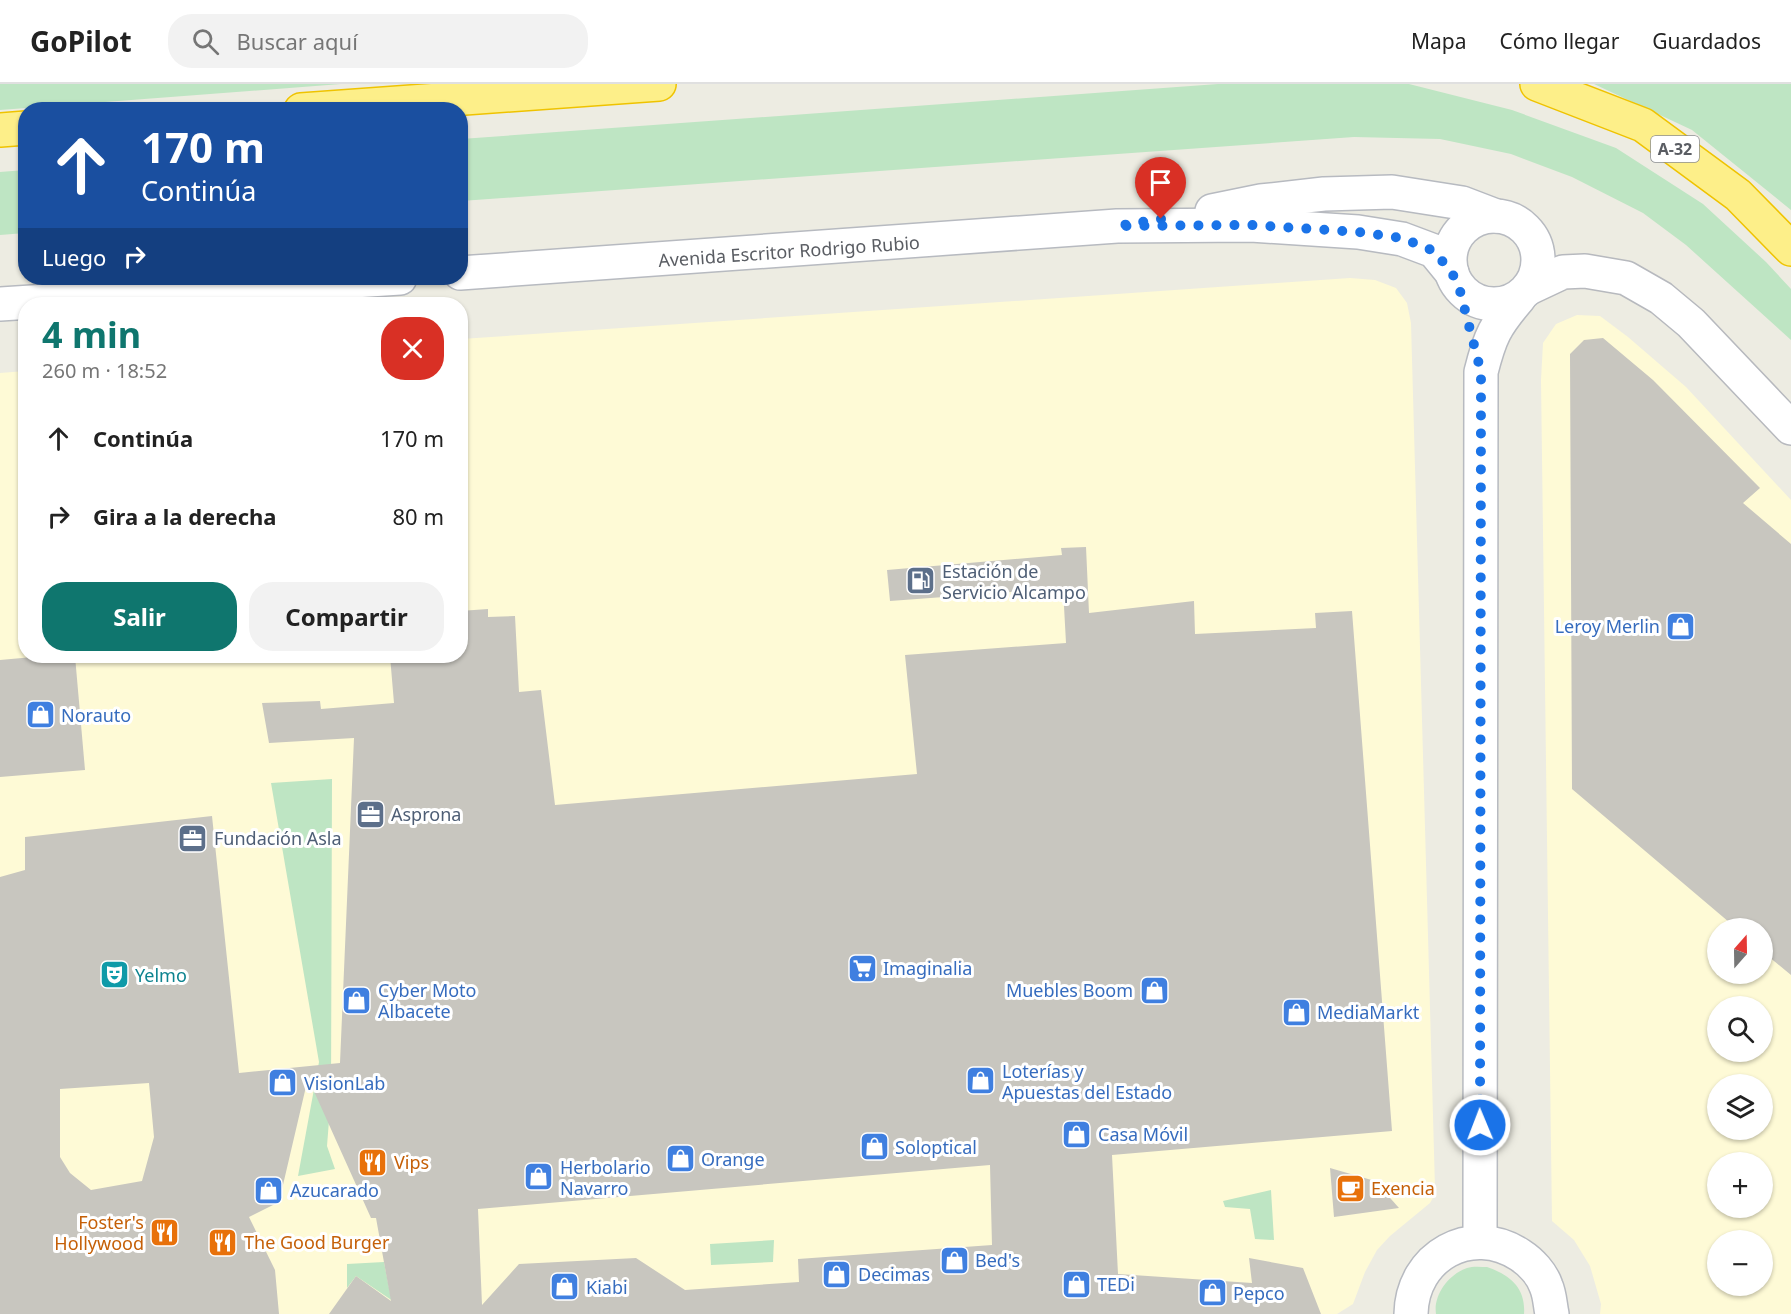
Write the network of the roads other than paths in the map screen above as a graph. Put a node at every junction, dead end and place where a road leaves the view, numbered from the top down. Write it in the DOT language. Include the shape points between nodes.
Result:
graph roads {
  1 [pos="659,84"];
  2 [pos="1537,84"];
  3 [pos="411,102"];
  4 [pos="18,129"];
  5 [pos="0,130"];
  6 [pos="1496,216"];
  7 [pos="1117,226"];
  8 [pos="1791,249"];
  9 [pos="468,272"];
  10 [pos="1455,280"];
  11 [pos="292,285"];
  12 [pos="1524,293"];
  13 [pos="108,297"];
  14 [pos="18,303"];
  15 [pos="0,304"];
  16 [pos="1481,372"];
  17 [pos="1791,428"];
  18 [pos="1479,1242"];
  19 [pos="1410,1314"];
  20 [pos="1552,1314"];
  1 -- 3 [label="highway"];
  2 -- 8 [label="highway, A-32" via="1643,125 1738,195"];
  4 -- 5 [label="highway"];
  6 -- 7 [label="street, Avenida Escritor Rodrigo Rubio" via="1462,203 1392,192 1261,201"];
  6 -- 10 [label="street" via="1481,218 1461,231 1454,241 1450,256"];
  6 -- 12 [label="street" via="1523,226 1535,243 1539,258 1536,274"];
  7 -- 9 [label="street, Avenida Escritor Rodrigo Rubio"];
  7 -- 10 [label="street, Avenida Escritor Rodrigo Rubio" via="1251,225 1402,238 1434,251"];
  10 -- 12 [label="street" via="1465,294 1494,305"];
  10 -- 16 [label="street"];
  11 -- 13 [label="street"];
  12 -- 16 [label="street" via="1500,320 1489,340"];
  12 -- 17 [label="street" via="1563,272 1585,271 1626,278 1661,298 1691,324"];
  14 -- 15 [label="street"];
  16 -- 18 [label="street"];
  18 -- 19 [label="street" via="1443,1252 1428,1265 1417,1282"];
  18 -- 20 [label="street" via="1507,1247 1531,1262 1546,1286"];
}
